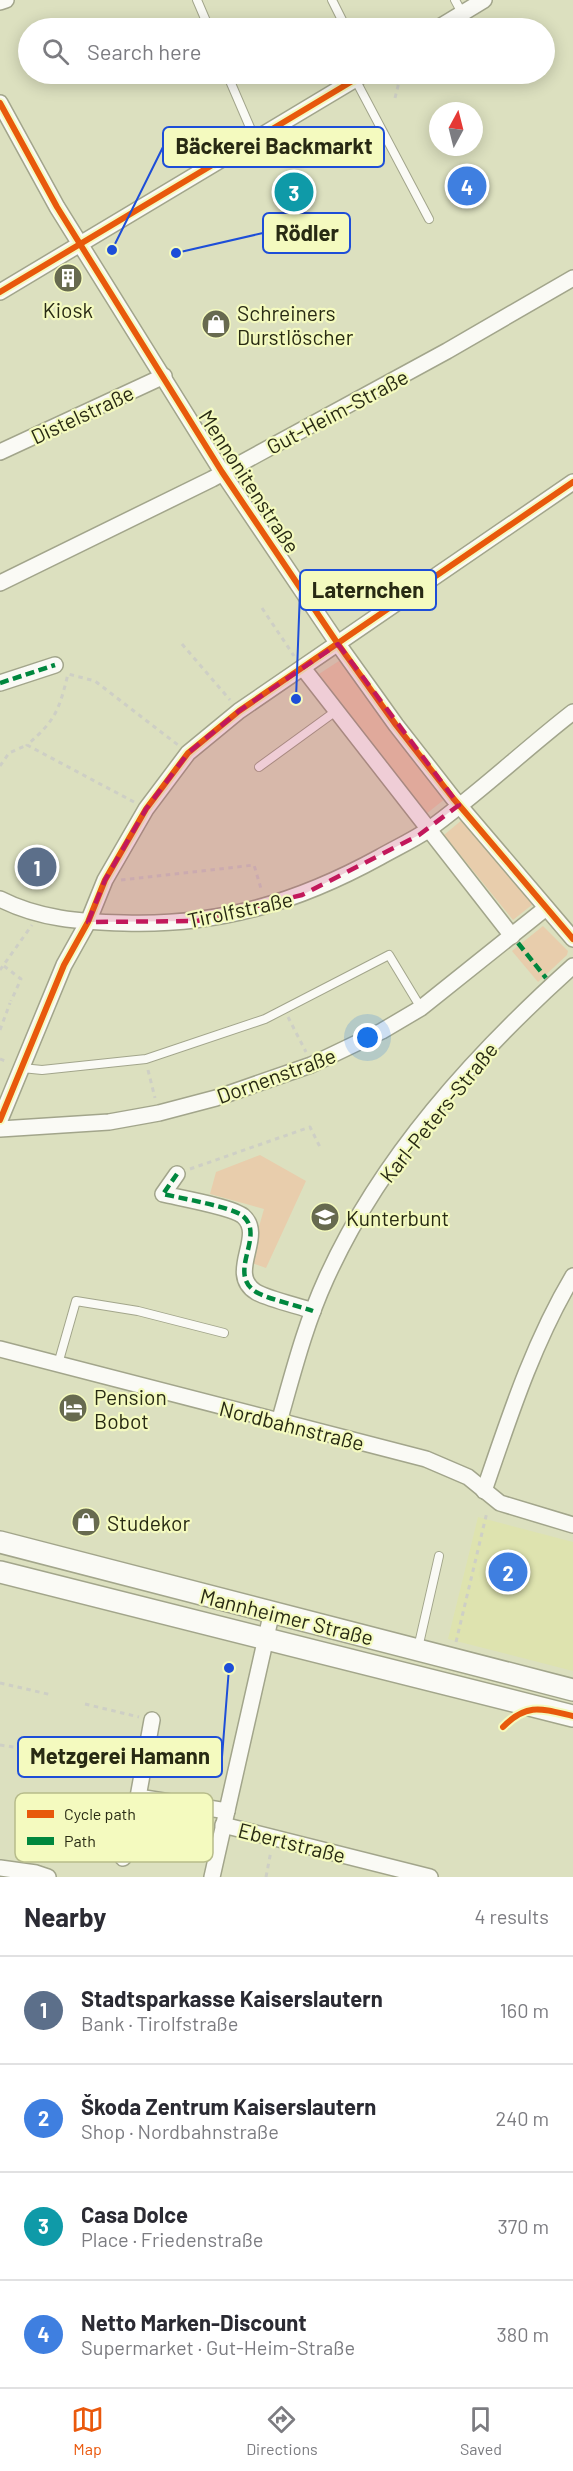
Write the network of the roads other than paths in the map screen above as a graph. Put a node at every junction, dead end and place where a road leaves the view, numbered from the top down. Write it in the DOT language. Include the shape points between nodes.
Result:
graph roads {
  1 [pos="6,0"];
  2 [pos="197,0"];
  3 [pos="332,0"];
  4 [pos="484,0"];
  5 [pos="0,2"];
  6 [pos="459,7"];
  7 [pos="205,18"];
  8 [pos="341,18"];
  9 [pos="448,18"];
  10 [pos="232,84"];
  11 [pos="347,84"];
  12 [pos="364,84"];
  13 [pos="0,103"];
  14 [pos="255,139"];
  15 [pos="429,219"];
  16 [pos="81,243"];
  17 [pos="573,278"];
  18 [pos="0,292"];
  19 [pos="164,376"];
  20 [pos="0,452"];
  21 [pos="222,472"];
  22 [pos="573,482"];
  23 [pos="0,583"];
  24 [pos="338,644"];
  25 [pos="299,663"];
  26 [pos="55,665"];
  27 [pos="0,683"];
  28 [pos="336,711"];
  29 [pos="573,712"];
  30 [pos="259,767"];
  31 [pos="459,805"];
  32 [pos="428,830"];
  33 [pos="0,899"];
  34 [pos="546,908"];
  35 [pos="88,922"];
  36 [pos="512,936"];
  37 [pos="573,939"];
  38 [pos="573,966"];
  39 [pos="421,1008"];
  40 [pos="15,1065"];
  41 [pos="0,1120"];
  42 [pos="0,1129"];
  43 [pos="177,1173"];
  44 [pos="573,1276"];
  45 [pos="313,1311"];
  46 [pos="224,1333"];
  47 [pos="0,1349"];
  48 [pos="58,1364"];
  49 [pos="279,1422"];
  50 [pos="484,1491"];
  51 [pos="573,1525"];
  52 [pos="0,1542"];
  53 [pos="439,1556"];
  54 [pos="0,1572"];
  55 [pos="272,1611"];
  56 [pos="266,1640"];
  57 [pos="418,1650"];
  58 [pos="573,1690"];
  59 [pos="573,1716"];
  60 [pos="152,1720"];
  61 [pos="139,1793"];
  62 [pos="213,1815"];
  63 [pos="225,1818"];
  64 [pos="0,1868"];
  65 [pos="395,1873"];
  66 [pos="48,1877"];
  67 [pos="212,1877"];
  68 [pos="430,1877"];
  1 -- 5 [label="street"];
  2 -- 7 [label="lane"];
  3 -- 8 [label="lane"];
  4 -- 6 [label="street"];
  6 -- 9 [label="street"];
  10 -- 14 [label="lane"];
  11 -- 14 [label="street"];
  12 -- 15 [label="lane"];
  13 -- 16 [label="street, Mennonitenstraße"];
  14 -- 16 [label="street"];
  16 -- 18 [label="street"];
  16 -- 19 [label="street, Mennonitenstraße"];
  17 -- 21 [label="street, Gut-Heim-Straße"];
  19 -- 20 [label="street, Distelstraße"];
  19 -- 21 [label="street, Mennonitenstraße"];
  21 -- 23 [label="street, Gut-Heim-Straße"];
  21 -- 24 [label="street, Mennonitenstraße"];
  22 -- 24 [label="street"];
  24 -- 25 [label="street"];
  24 -- 31 [label="street, Mennonitenstraße"];
  25 -- 28 [label="street"];
  25 -- 35 [label="street" via="188,753 146,809 105,880"];
  26 -- 27 [label="street"];
  28 -- 30 [label="lane"];
  28 -- 32 [label="street"];
  29 -- 31 [label="street, Tirolfstraße"];
  31 -- 32 [label="street, Tirolfstraße"];
  31 -- 34 [label="street, Mennonitenstraße"];
  32 -- 35 [label="street, Tirolfstraße" via="346,876 256,910 197,921"];
  32 -- 36 [label="street"];
  33 -- 35 [label="street, Tirolfstraße" via="35,913"];
  34 -- 36 [label="street, Dornenstraße"];
  34 -- 37 [label="street, Mennonitenstraße"];
  35 -- 40 [label="street"];
  36 -- 39 [label="street, Dornenstraße"];
  38 -- 45 [label="street, Karl-Peters-Straße" via="529,1005 439,1103 394,1163 344,1243"];
  39 -- 40 [label="lane" via="389,956 265,1019 146,1059 42,1070"];
  39 -- 42 [label="street, Dornenstraße" via="311,1065 216,1098 109,1122"];
  40 -- 41 [label="street"];
  43 -- 45 [label="street" via="163,1194 229,1210 242,1215 250,1226 244,1272 256,1292"];
  44 -- 50 [label="street" via="512,1406"];
  45 -- 49 [label="street, Karl-Peters-Straße"];
  46 -- 48 [label="lane" via="138,1311 76,1301"];
  47 -- 48 [label="street, Nordbahnstraße"];
  48 -- 49 [label="street, Nordbahnstraße"];
  49 -- 50 [label="street, Nordbahnstraße" via="426,1459 468,1477"];
  50 -- 51 [label="street, Nordbahnstraße" via="500,1503"];
  52 -- 55 [label="main road, Mannheimer Straße"];
  53 -- 57 [label="lane"];
  54 -- 56 [label="main road, Mannheimer Straße"];
  55 -- 56 [label="street"];
  55 -- 57 [label="main road, Mannheimer Straße"];
  56 -- 59 [label="main road, Mannheimer Straße"];
  56 -- 63 [label="street"];
  57 -- 58 [label="main road, Mannheimer Straße"];
  60 -- 61 [label="street"];
  62 -- 63 [label="street, Ebertstraße"];
  63 -- 65 [label="street, Ebertstraße"];
  63 -- 67 [label="street"];
  64 -- 66 [label="street"];
  65 -- 68 [label="street, Ebertstraße"];
}
